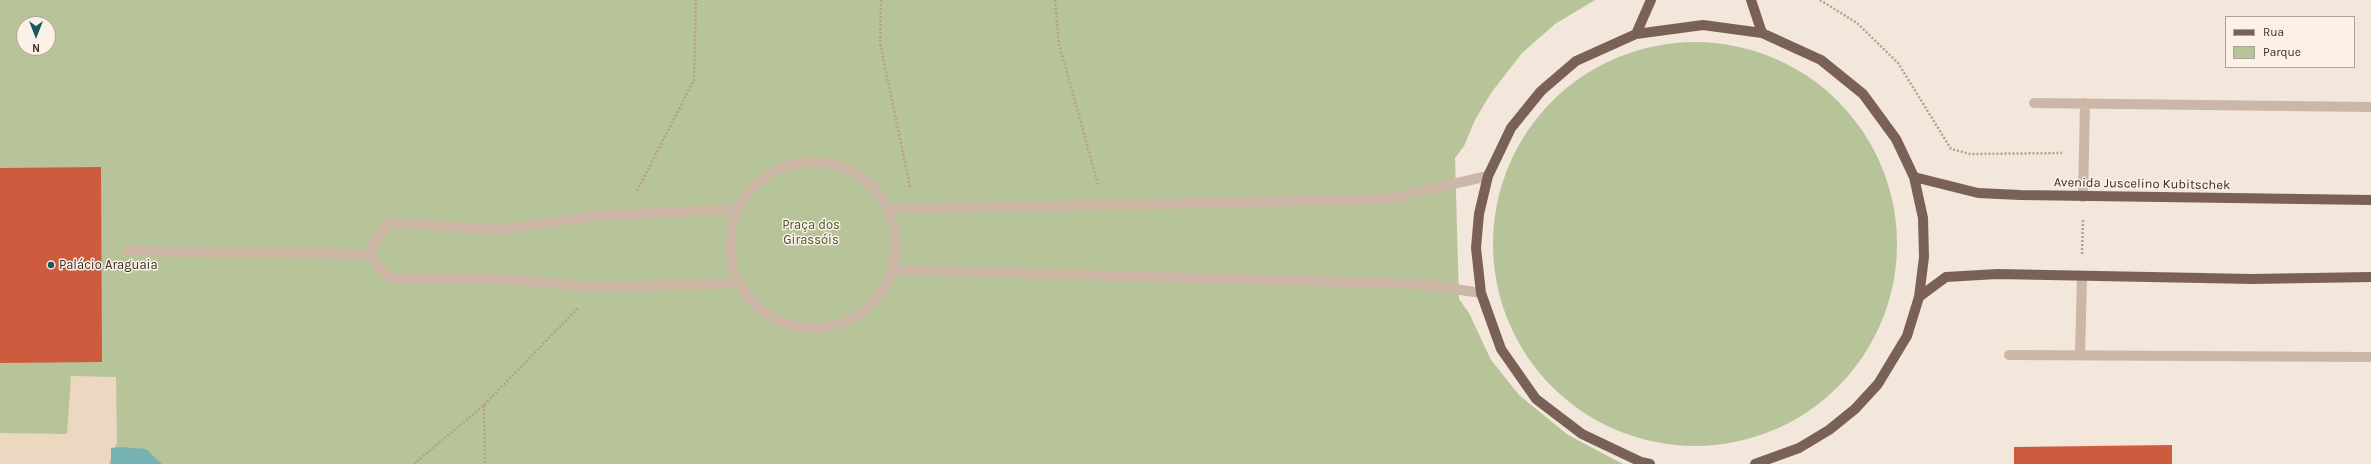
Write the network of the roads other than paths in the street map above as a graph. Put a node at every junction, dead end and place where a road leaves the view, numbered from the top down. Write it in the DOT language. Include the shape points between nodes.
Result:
graph roads {
  1 [pos="1651,0"];
  2 [pos="1751,0"];
  3 [pos="1762,33"];
  4 [pos="1636,34"];
  5 [pos="2034,103"];
  6 [pos="2085,103"];
  7 [pos="2371,107"];
  8 [pos="1488,176"];
  9 [pos="1914,177"];
  10 [pos="2083,196"];
  11 [pos="2371,200"];
  12 [pos="738,208"];
  13 [pos="889,209"];
  14 [pos="128,251"];
  15 [pos="368,254"];
  16 [pos="893,270"];
  17 [pos="2082,276"];
  18 [pos="2371,277"];
  19 [pos="739,283"];
  20 [pos="1481,292"];
  21 [pos="1919,297"];
  22 [pos="2009,355"];
  23 [pos="2080,355"];
  24 [pos="2371,357"];
  25 [pos="1644,463"];
  26 [pos="1756,464"];
  1 -- 4 [label="main road"];
  2 -- 3 [label="main road"];
  3 -- 4 [label="main road" via="1703,25"];
  3 -- 9 [label="main road" via="1821,60 1863,94 1896,139"];
  4 -- 8 [label="main road" via="1576,61 1541,91 1511,128"];
  5 -- 6 [label="street"];
  6 -- 7 [label="street"];
  6 -- 10 [label="street"];
  8 -- 13 [label="street" via="1391,198"];
  8 -- 20 [label="main road" via="1479,214 1476,248"];
  9 -- 10 [label="main road, Avenida Juscelino Kubitschek" via="1978,193"];
  9 -- 21 [label="main road" via="1923,218 1924,257"];
  10 -- 11 [label="main road, Avenida Juscelino Kubitschek"];
  12 -- 13 [label="street" via="753,187 775,171 800,163 827,163 852,171 874,187"];
  12 -- 15 [label="street" via="592,216 500,230 388,223"];
  12 -- 19 [label="street" via="730,233 731,259"];
  13 -- 16 [label="street" via="896,229 897,249"];
  14 -- 15 [label="street"];
  15 -- 19 [label="street" via="391,279 500,279 598,287"];
  16 -- 19 [label="street" via="881,294 862,312 838,324 812,327 783,322 757,306"];
  16 -- 20 [label="street" via="1421,284"];
  17 -- 18 [label="main road" via="2252,279"];
  17 -- 21 [label="main road" via="1997,274 1946,277"];
  17 -- 23 [label="street"];
  20 -- 25 [label="main road" via="1501,349 1536,399 1582,434"];
  21 -- 26 [label="main road" via="1907,336 1878,384 1855,409 1829,430 1799,448"];
  22 -- 23 [label="street"];
  23 -- 24 [label="street"];
}
